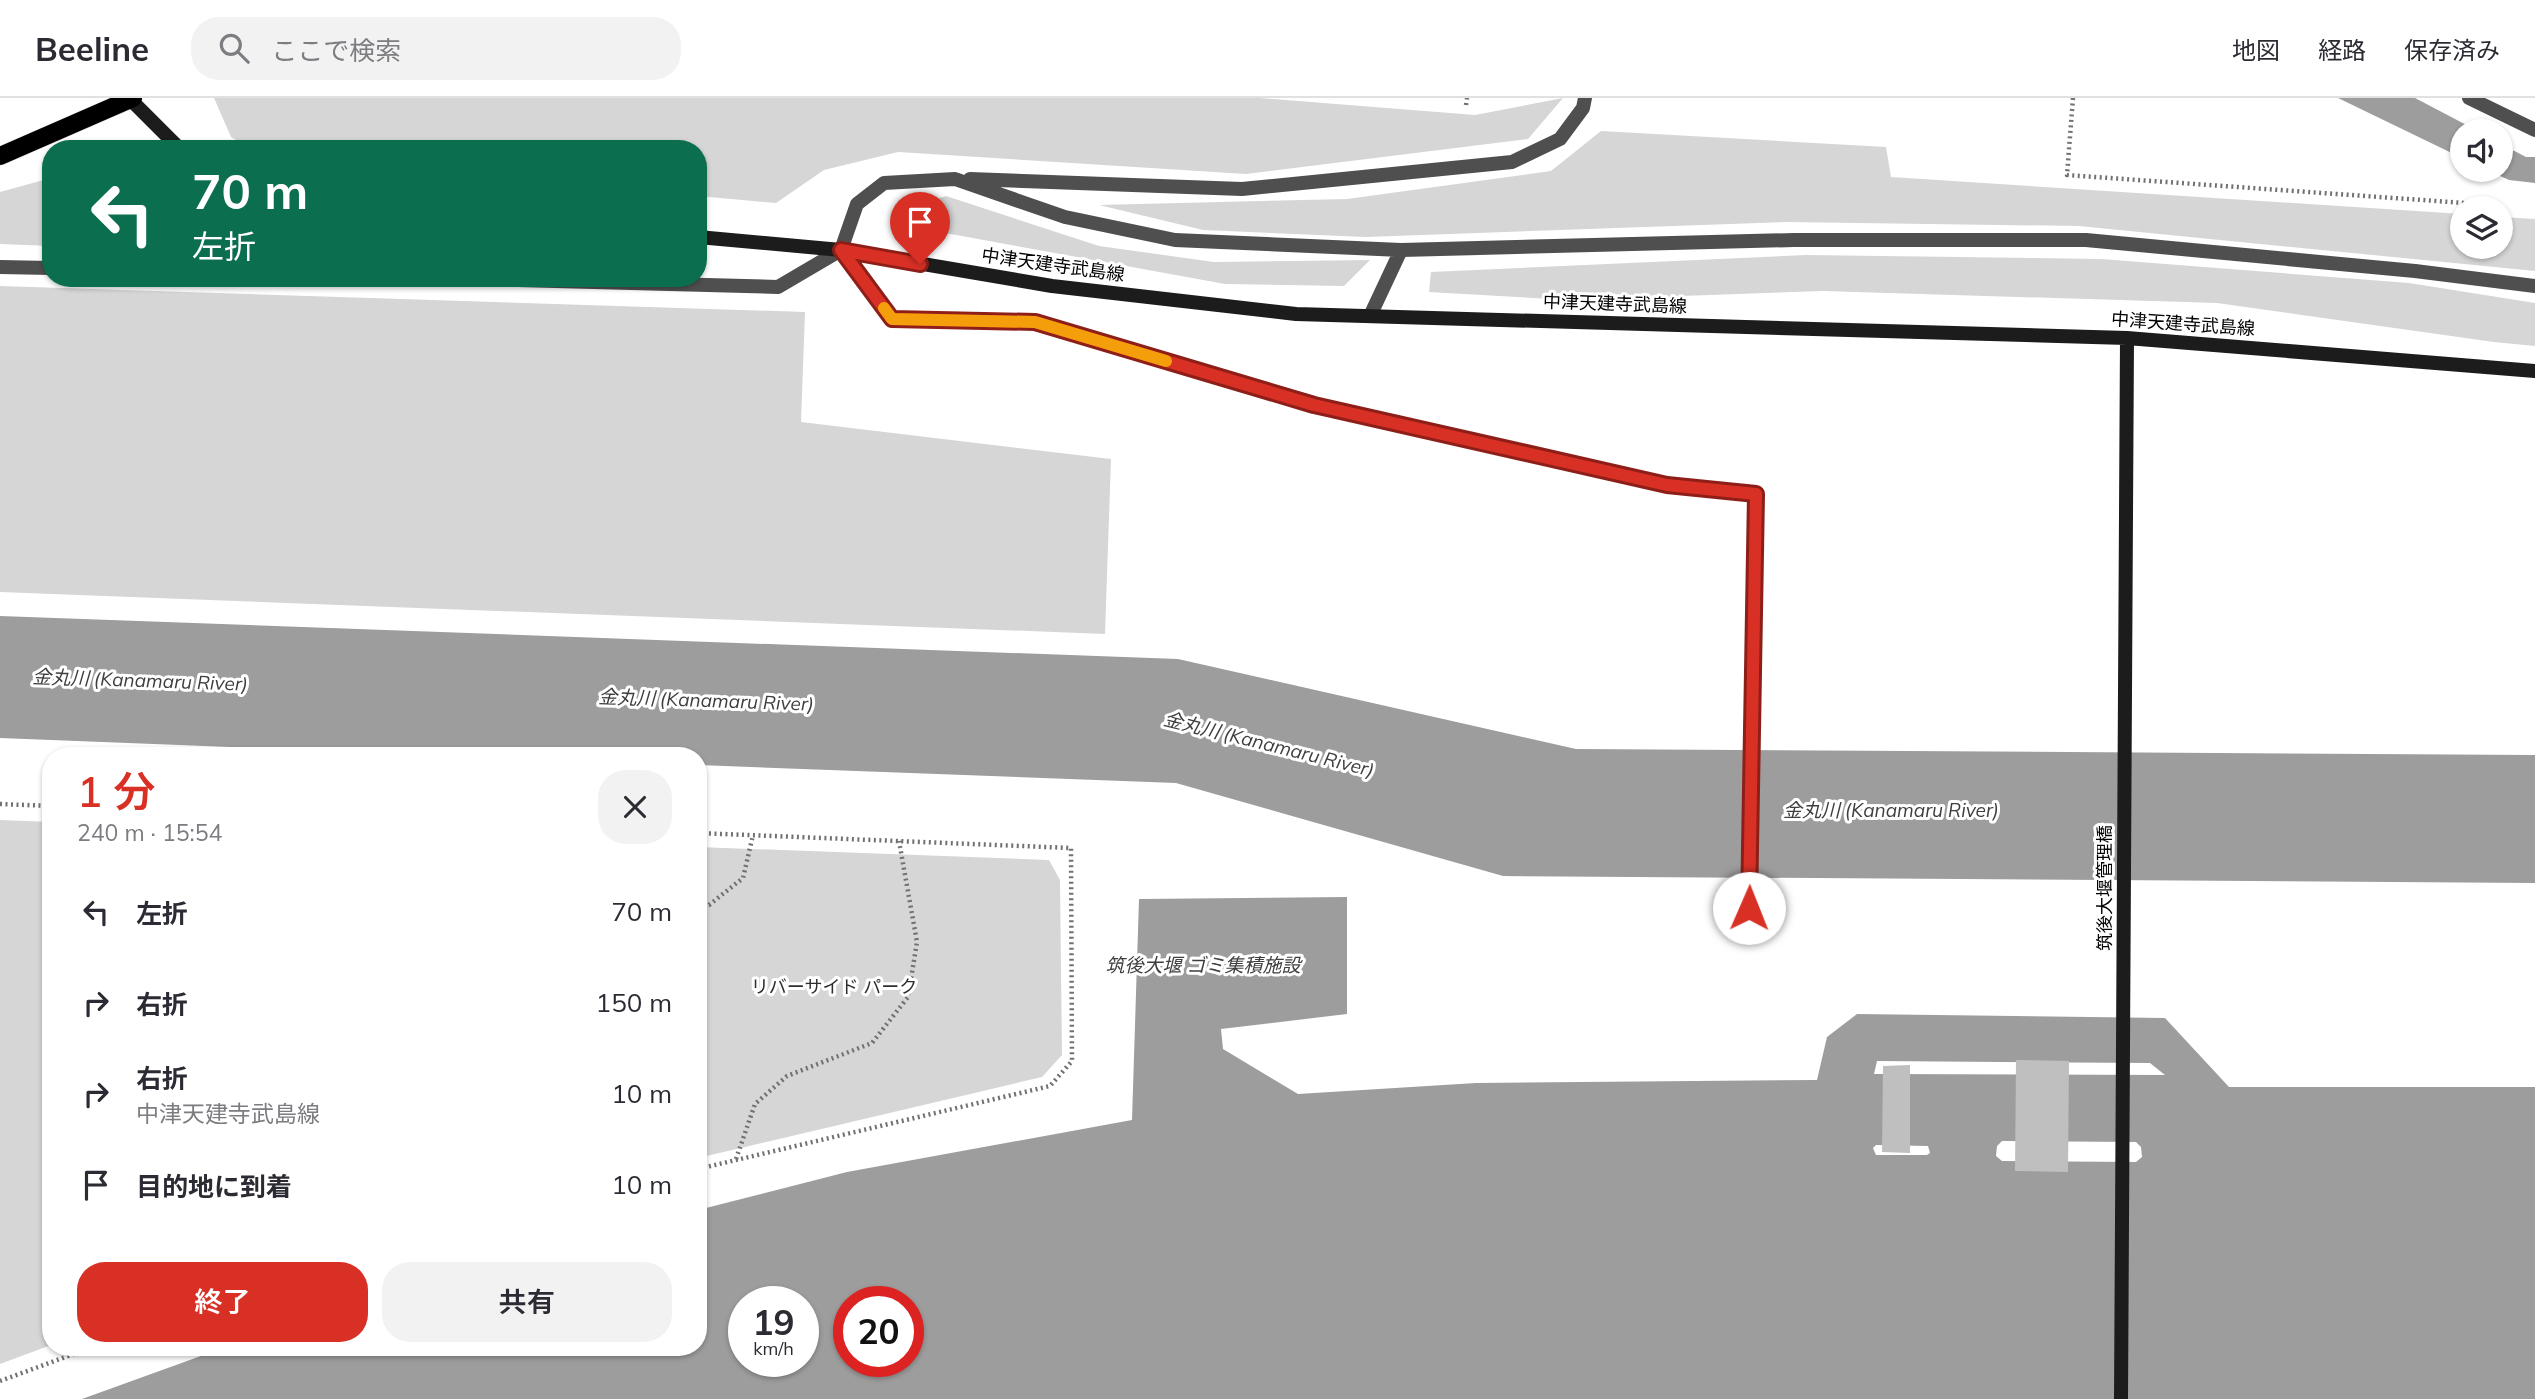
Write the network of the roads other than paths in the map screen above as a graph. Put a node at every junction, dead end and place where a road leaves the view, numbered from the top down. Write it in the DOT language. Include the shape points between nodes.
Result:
graph roads {
  1 [pos="1585,98"];
  2 [pos="2469,98"];
  3 [pos="132,99"];
  4 [pos="2535,130"];
  5 [pos="171,140"];
  6 [pos="0,156"];
  7 [pos="955,179"];
  8 [pos="707,238"];
  9 [pos="841,250"];
  10 [pos="1401,250"];
  11 [pos="0,267"];
  12 [pos="42,268"];
  13 [pos="707,285"];
  14 [pos="2535,286"];
  15 [pos="1370,316"];
  16 [pos="2127,338"];
  17 [pos="2535,371"];
  18 [pos="1749,908"];
  19 [pos="2121,1399"];
  1 -- 7 [label="street" via="1560,139 1512,162 1242,189"];
  2 -- 4 [label="street"];
  3 -- 5 [label="main road"];
  3 -- 6 [label="main road"];
  7 -- 9 [label="street" via="884,183 857,204"];
  7 -- 10 [label="street" via="1065,217 1175,240"];
  8 -- 9 [label="main road, 中津天建寺武島線"];
  9 -- 13 [label="street" via="778,287"];
  9 -- 15 [label="main road, 中津天建寺武島線" via="1052,286 1296,314"];
  9 -- 18 [label="street" via="892,319 1035,322 1314,405 1667,485 1756,494"];
  10 -- 14 [label="street" via="1794,240 2086,240"];
  10 -- 15 [label="street"];
  11 -- 12 [label="street"];
  15 -- 16 [label="main road, 中津天建寺武島線"];
  16 -- 17 [label="main road, 中津天建寺武島線"];
  16 -- 19 [label="main road, 筑後大堰管理橋"];
}
